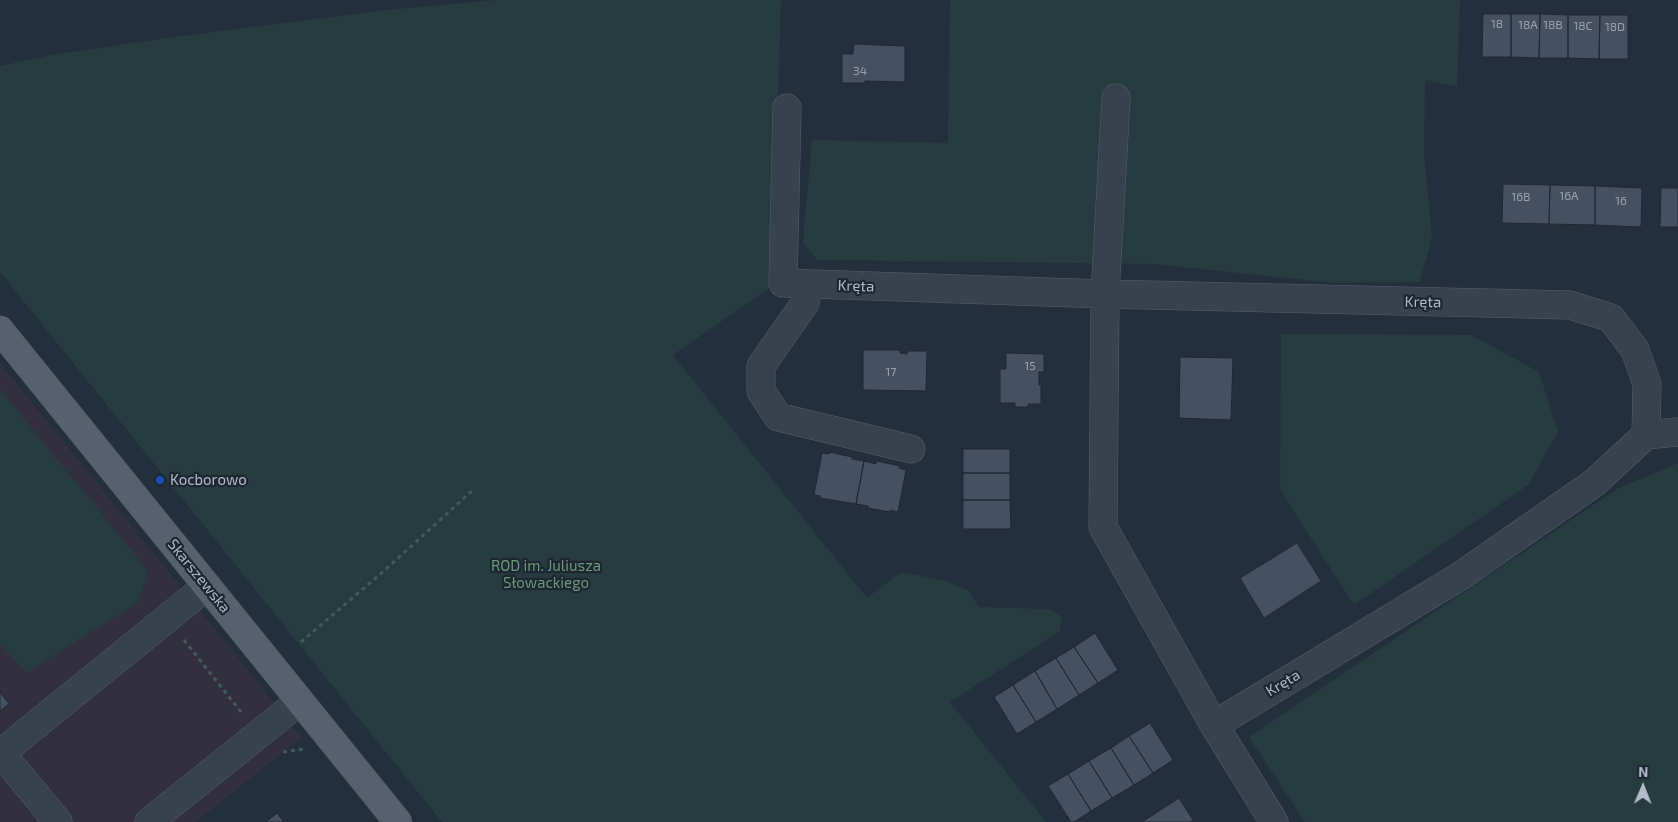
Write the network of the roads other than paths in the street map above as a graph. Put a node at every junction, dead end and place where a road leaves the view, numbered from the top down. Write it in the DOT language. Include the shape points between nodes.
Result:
graph roads {
  1 [pos="1116,98"];
  2 [pos="787,108"];
  3 [pos="809,284"];
  4 [pos="1105,294"];
  5 [pos="0,330"];
  6 [pos="1678,432"];
  7 [pos="1646,435"];
  8 [pos="911,450"];
  9 [pos="207,586"];
  10 [pos="300,701"];
  11 [pos="1214,725"];
  12 [pos="58,822"];
  13 [pos="149,822"];
  14 [pos="398,822"];
  15 [pos="1274,822"];
  1 -- 4 [label="street"];
  2 -- 3 [label="street, Kręta" via="783,283"];
  3 -- 4 [label="street, Kręta"];
  3 -- 8 [label="street" via="805,303 761,366 761,391 778,417"];
  4 -- 7 [label="street, Kręta" via="1570,305 1610,318 1635,350 1647,384"];
  4 -- 11 [label="street" via="1103,527"];
  5 -- 9 [label="main road, Skarszewska"];
  6 -- 7 [label="street"];
  7 -- 11 [label="street, Kręta" via="1594,483 1459,577"];
  9 -- 10 [label="main road, Skarszewska"];
  9 -- 12 [label="street" via="2,753"];
  10 -- 13 [label="street"];
  10 -- 14 [label="main road, Skarszewska"];
  11 -- 15 [label="street"];
}
